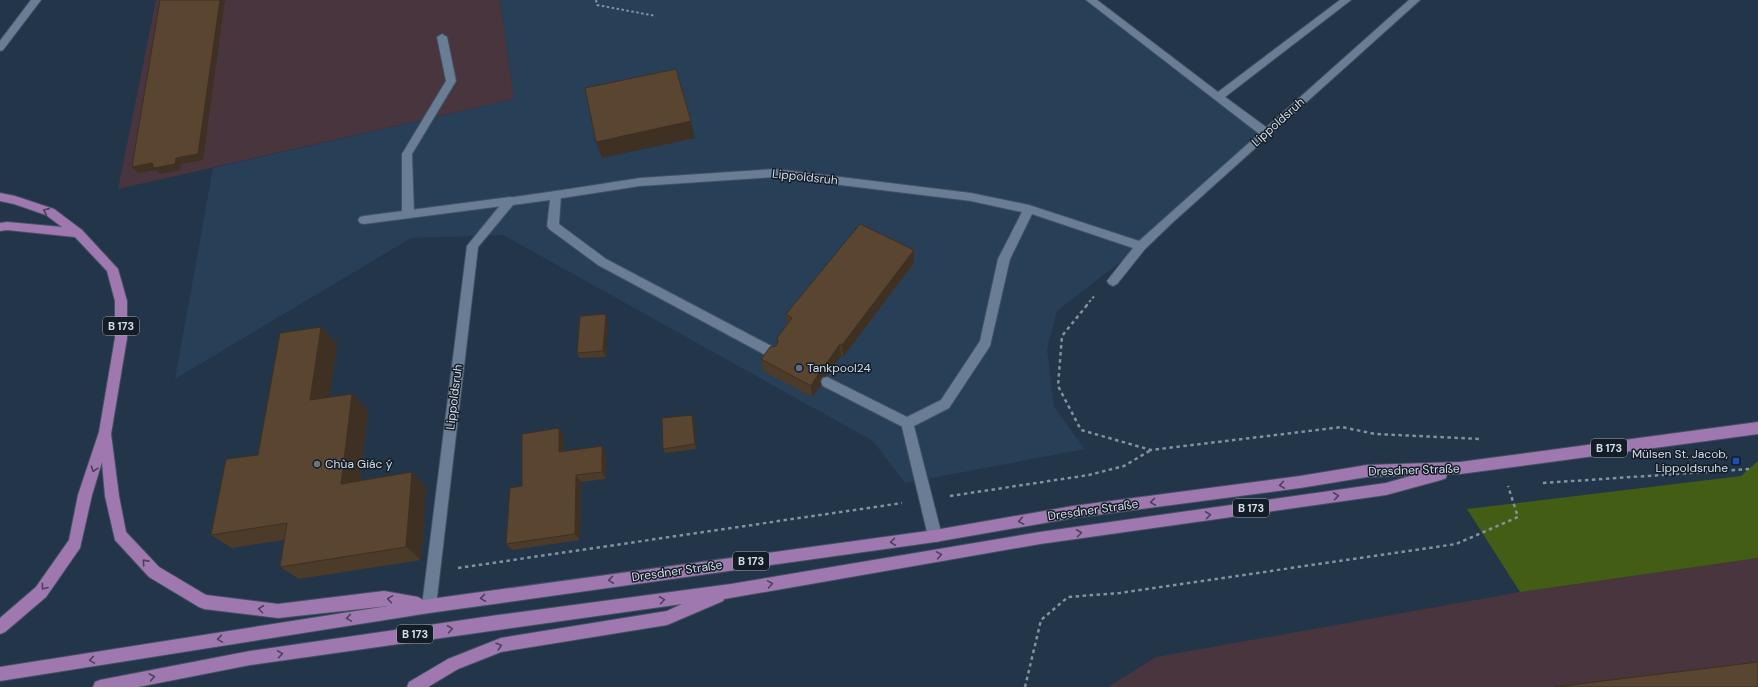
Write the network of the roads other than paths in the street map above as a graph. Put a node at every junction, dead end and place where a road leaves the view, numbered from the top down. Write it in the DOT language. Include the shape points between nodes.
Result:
graph roads {
  1 [pos="36,0"];
  2 [pos="1091,0"];
  3 [pos="1346,0"];
  4 [pos="1415,0"];
  5 [pos="442,37"];
  6 [pos="0,48"];
  7 [pos="1218,98"];
  8 [pos="1266,133"];
  9 [pos="556,195"];
  10 [pos="0,197"];
  11 [pos="510,201"];
  12 [pos="1029,209"];
  13 [pos="408,214"];
  14 [pos="364,220"];
  15 [pos="0,227"];
  16 [pos="78,233"];
  17 [pos="1141,246"];
  18 [pos="1113,281"];
  19 [pos="773,354"];
  20 [pos="827,382"];
  21 [pos="906,422"];
  22 [pos="1758,428"];
  23 [pos="106,432"];
  24 [pos="1460,468"];
  25 [pos="935,536"];
  26 [pos="731,591"];
  27 [pos="429,606"];
  28 [pos="0,627"];
  29 [pos="0,674"];
  30 [pos="100,687"];
  31 [pos="414,687"];
  1 -- 6 [label="street"];
  2 -- 7 [label="street"];
  3 -- 7 [label="street"];
  4 -- 8 [label="street, Lippoldsruh"];
  5 -- 13 [label="street" via="451,81 407,154"];
  7 -- 8 [label="street"];
  8 -- 17 [label="street, Lippoldsruh"];
  9 -- 11 [label="street, Lippoldsruh"];
  9 -- 12 [label="street, Lippoldsruh" via="640,182 775,173 971,196"];
  9 -- 19 [label="street" via="553,226 602,262"];
  16 -- 10 [label="main road, B 173, one-way" via="50,212"];
  11 -- 13 [label="street, Lippoldsruh"];
  11 -- 27 [label="street, Lippoldsruh" via="473,246"];
  12 -- 17 [label="street, Lippoldsruh"];
  12 -- 21 [label="street" via="1004,258 986,342 945,404"];
  13 -- 14 [label="street, Lippoldsruh"];
  15 -- 16 [label="main road"];
  16 -- 23 [label="main road, B 173" via="112,269 121,301 121,338"];
  17 -- 18 [label="street, Lippoldsruh"];
  20 -- 21 [label="street"];
  21 -- 25 [label="street"];
  22 -- 24 [label="main road, Dresdner Straße / B 173"];
  27 -- 23 [label="main road, one-way" via="384,598 278,611 204,602 154,572 120,534 112,496"];
  23 -- 28 [label="main road, one-way" via="85,495 75,543 41,592"];
  24 -- 25 [label="main road, Dresdner Straße / B 173, one-way" via="1367,471 1073,512"];
  26 -- 24 [label="main road, B 173, one-way" via="1040,538 1386,489"];
  25 -- 27 [label="main road, Dresdner Straße / B 173, one-way"];
  30 -- 26 [label="main road, B 173, one-way" via="250,658"];
  31 -- 26 [label="main road, one-way" via="453,664 501,645 667,618"];
  27 -- 29 [label="main road, B 173, one-way"];
}
